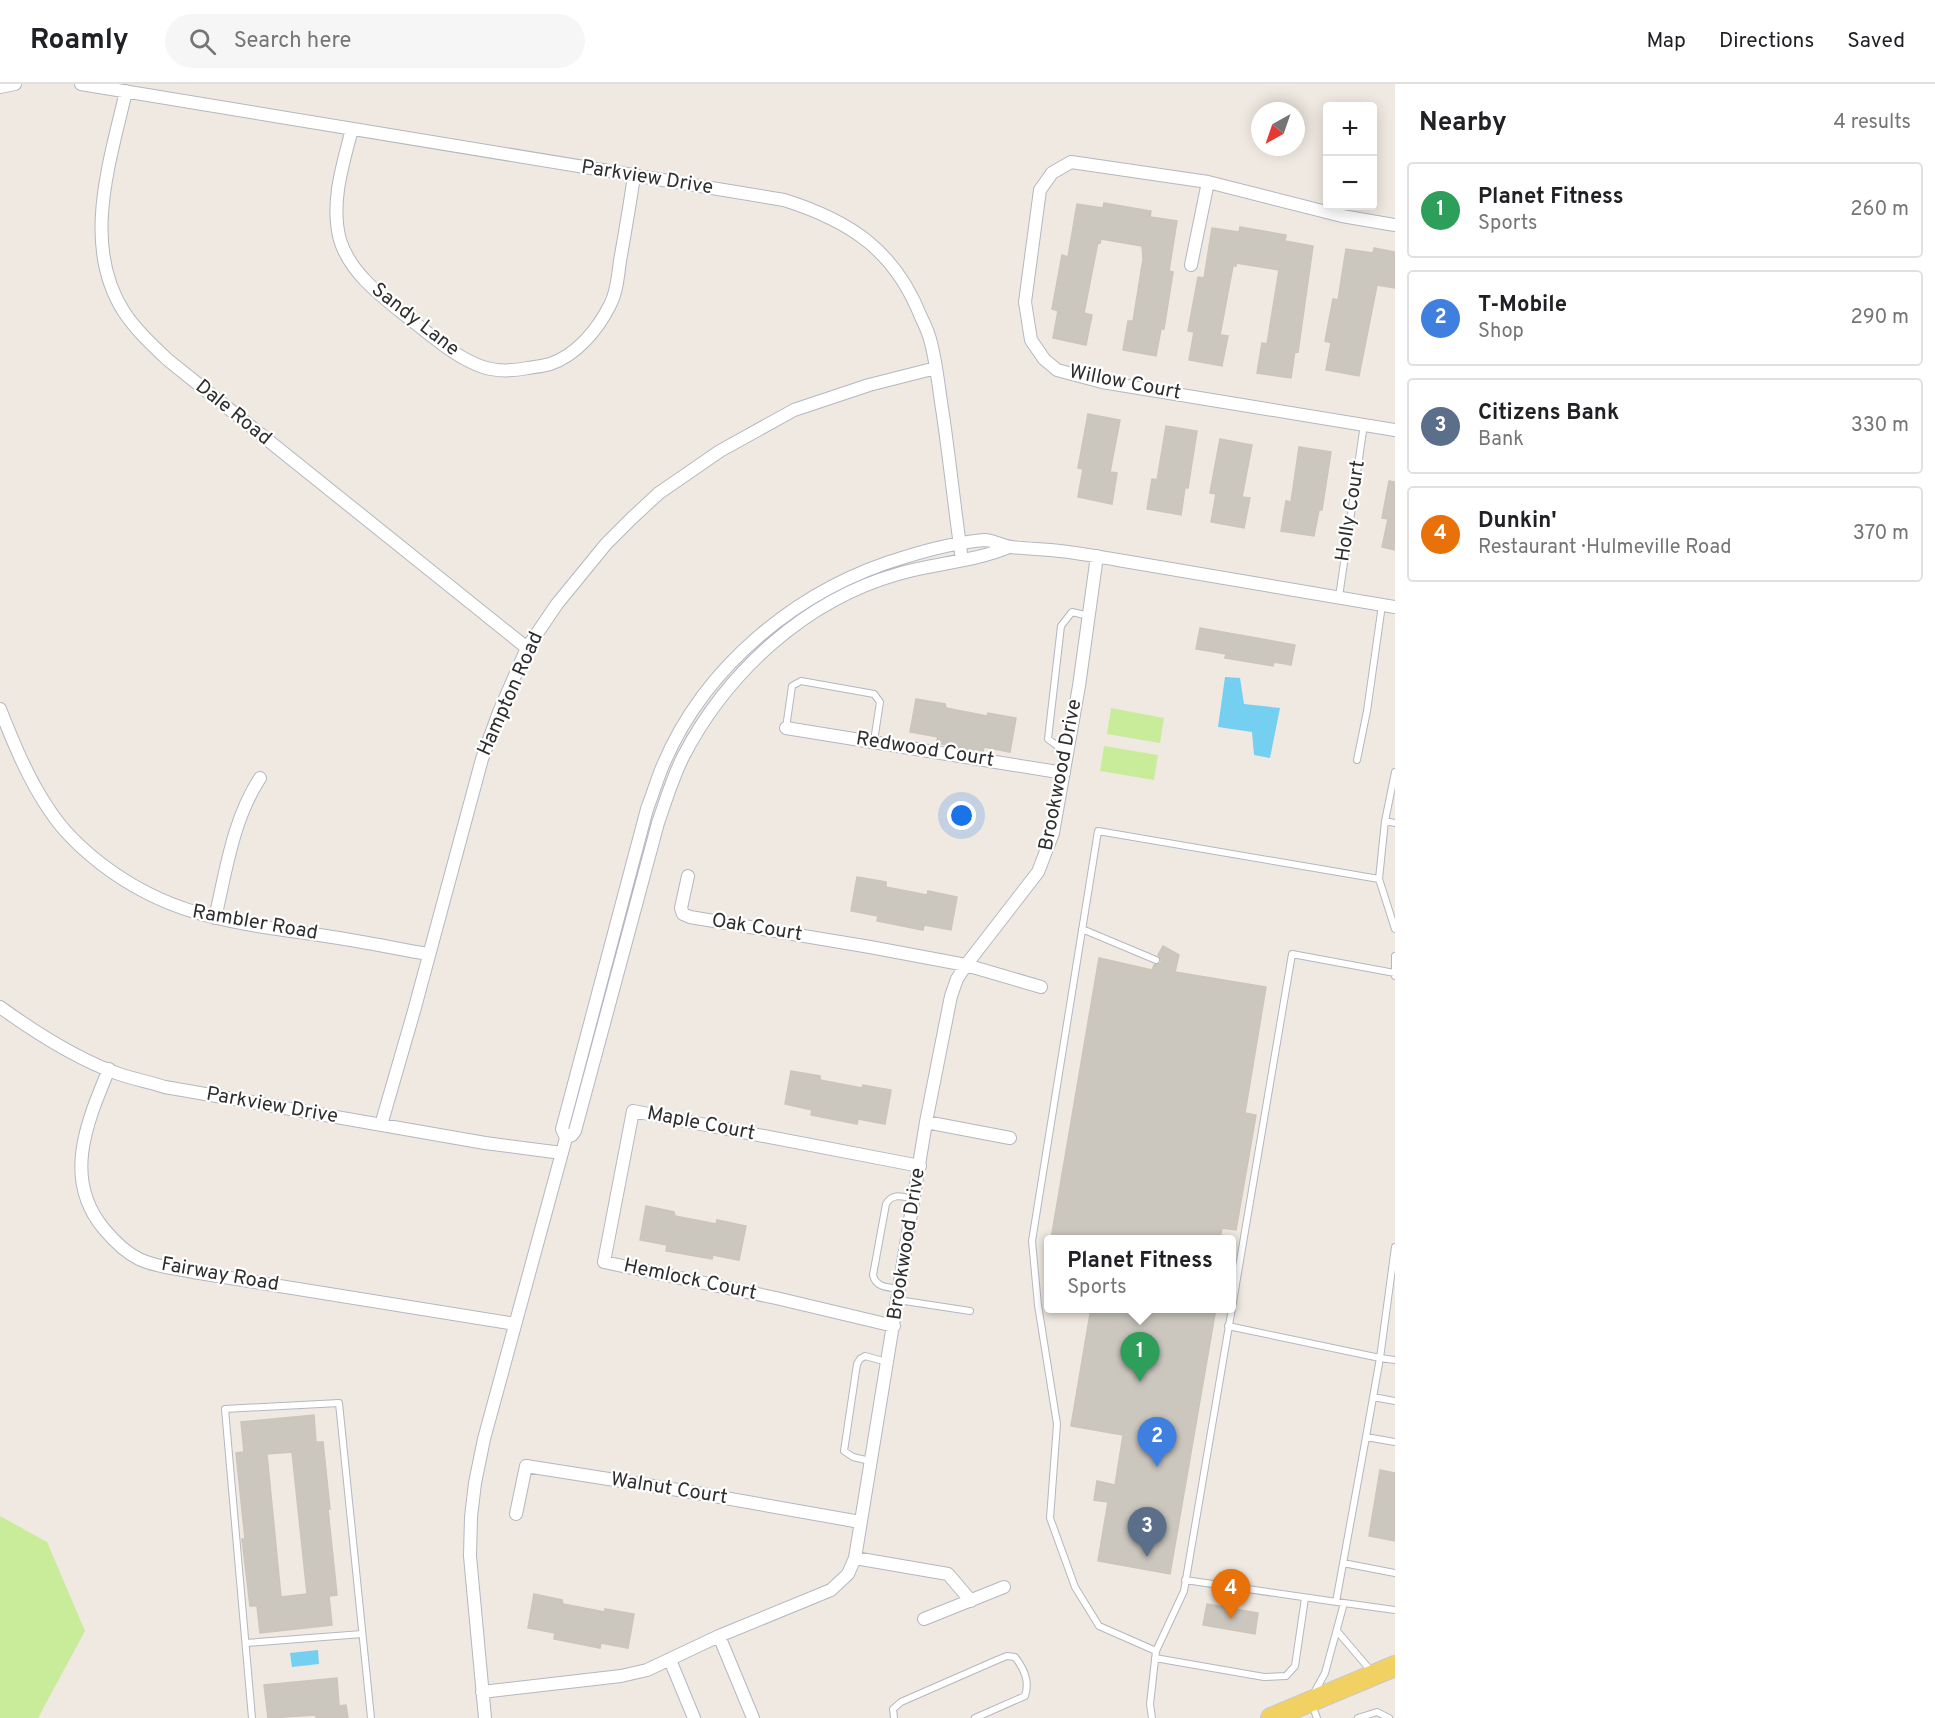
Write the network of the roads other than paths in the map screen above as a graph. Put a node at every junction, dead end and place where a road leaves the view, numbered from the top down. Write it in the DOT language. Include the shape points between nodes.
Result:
graph roads {
  1 [pos="15,84"];
  2 [pos="81,84"];
  3 [pos="0,87"];
  4 [pos="126,91"];
  5 [pos="352,129"];
  6 [pos="634,176"];
  7 [pos="1208,182"];
  8 [pos="1395,225"];
  9 [pos="1191,265"];
  10 [pos="936,369"];
  11 [pos="1365,424"];
  12 [pos="1395,430"];
  13 [pos="959,543"];
  14 [pos="1009,547"];
  15 [pos="1096,556"];
  16 [pos="962,560"];
  17 [pos="1338,598"];
  18 [pos="1382,605"];
  19 [pos="1395,607"];
  20 [pos="1089,616"];
  21 [pos="527,648"];
  22 [pos="0,709"];
  23 [pos="786,728"];
  24 [pos="874,741"];
  25 [pos="1068,750"];
  26 [pos="1358,760"];
  27 [pos="1064,773"];
  28 [pos="1395,776"];
  29 [pos="261,778"];
  30 [pos="1385,821"];
  31 [pos="1395,823"];
  32 [pos="688,876"];
  33 [pos="1379,879"];
  34 [pos="215,918"];
  35 [pos="1082,929"];
  36 [pos="1395,929"];
  37 [pos="428,954"];
  38 [pos="1395,956"];
  39 [pos="1156,960"];
  40 [pos="966,965"];
  41 [pos="1394,974"];
  42 [pos="1041,987"];
  43 [pos="0,1007"];
  44 [pos="109,1069"];
  45 [pos="926,1122"];
  46 [pos="381,1125"];
  47 [pos="566,1138"];
  48 [pos="1010,1138"];
  49 [pos="562,1154"];
  50 [pos="920,1166"];
  51 [pos="914,1200"];
  52 [pos="1395,1249"];
  53 [pos="604,1262"];
  54 [pos="1236,1280"];
  55 [pos="899,1295"];
  56 [pos="970,1311"];
  57 [pos="1386,1312"];
  58 [pos="1230,1313"];
  59 [pos="1395,1314"];
  60 [pos="515,1324"];
  61 [pos="894,1326"];
  62 [pos="1228,1326"];
  63 [pos="1380,1358"];
  64 [pos="1395,1360"];
  65 [pos="888,1362"];
  66 [pos="1373,1398"];
  67 [pos="1395,1401"];
  68 [pos="1366,1437"];
  69 [pos="1395,1442"];
  70 [pos="870,1461"];
  71 [pos="516,1514"];
  72 [pos="860,1522"];
  73 [pos="855,1558"];
  74 [pos="1343,1563"];
  75 [pos="1395,1573"];
  76 [pos="1185,1580"];
  77 [pos="1004,1587"];
  78 [pos="1305,1598"];
  79 [pos="971,1601"];
  80 [pos="1336,1602"];
  81 [pos="1344,1603"];
  82 [pos="1395,1610"];
  83 [pos="924,1619"];
  84 [pos="1337,1631"];
  85 [pos="362,1634"];
  86 [pos="718,1636"];
  87 [pos="246,1643"];
  88 [pos="1156,1654"];
  89 [pos="670,1660"];
  90 [pos="1388,1670"];
  91 [pos="482,1692"];
  92 [pos="1314,1709"];
  93 [pos="252,1718"];
  94 [pos="371,1718"];
  95 [pos="485,1718"];
  96 [pos="694,1718"];
  97 [pos="753,1718"];
  98 [pos="894,1718"];
  99 [pos="975,1718"];
  100 [pos="1152,1718"];
  101 [pos="1271,1718"];
  102 [pos="1358,1718"];
  103 [pos="1389,1718"];
  1 -- 3 [label="street"];
  2 -- 4 [label="street, Parkview Drive"];
  4 -- 5 [label="street, Parkview Drive"];
  4 -- 21 [label="street, Dale Road" via="104,199 102,248 113,291 132,324 177,367"];
  5 -- 6 [label="street, Parkview Drive"];
  5 -- 6 [label="street, Sandy Lane" via="340,174 337,222 353,266 441,343 464,358 497,370 551,364 570,353 595,329 614,294"];
  6 -- 10 [label="street, Parkview Drive" via="784,200 838,221 879,250 912,293 931,340"];
  7 -- 8 [label="street, Willow Court" via="1342,216"];
  7 -- 9 [label="street"];
  7 -- 11 [label="street, Willow Court" via="1071,162 1052,172 1040,190 1026,292 1031,340 1057,370 1102,382"];
  10 -- 13 [label="street, Parkview Drive"];
  10 -- 21 [label="street, Hampton Road" via="869,385 794,410 692,468 652,499 606,544"];
  11 -- 12 [label="street, Willow Court"];
  11 -- 17 [label="lane, Holly Court"];
  13 -- 14 [label="street" via="987,540"];
  13 -- 16 [label="street, Parkview Drive"];
  13 -- 47 [label="street" via="857,573 788,613 739,655 691,715 661,769 647,809 562,1129"];
  14 -- 15 [label="street"];
  14 -- 16 [label="street"];
  15 -- 17 [label="street"];
  15 -- 20 [label="street, Brookwood Drive"];
  16 -- 47 [label="street" via="874,582 817,611 745,669 699,728 672,782 658,823 575,1131"];
  17 -- 18 [label="street"];
  18 -- 19 [label="street"];
  18 -- 26 [label="lane"];
  20 -- 25 [label="street, Brookwood Drive"];
  20 -- 25 [label="lane" via="1072,612 1061,626 1048,739"];
  21 -- 37 [label="street, Hampton Road" via="482,759"];
  22 -- 34 [label="street, Rambler Road" via="36,790 56,820 87,852 151,896"];
  23 -- 24 [label="street, Redwood Court"];
  23 -- 24 [label="lane" via="792,686 801,681 874,694 880,702"];
  24 -- 27 [label="street, Redwood Court"];
  25 -- 27 [label="street, Brookwood Drive"];
  27 -- 40 [label="street, Brookwood Drive" via="1053,833 1038,872"];
  28 -- 30 [label="lane"];
  29 -- 34 [label="street" via="245,805 234,837"];
  30 -- 31 [label="lane"];
  30 -- 33 [label="lane"];
  32 -- 40 [label="street, Oak Court" via="681,908 690,917"];
  33 -- 35 [label="lane" via="1098,831"];
  33 -- 36 [label="lane"];
  34 -- 37 [label="street, Rambler Road"];
  35 -- 39 [label="lane"];
  35 -- 88 [label="lane" via="1032,1241 1057,1424 1050,1518 1075,1587 1099,1626"];
  37 -- 46 [label="street, Hampton Road"];
  38 -- 41 [label="lane"];
  40 -- 42 [label="street"];
  40 -- 45 [label="street, Brookwood Drive" via="951,996"];
  41 -- 54 [label="lane" via="1292,954"];
  43 -- 44 [label="street, Parkview Drive" via="33,1031"];
  44 -- 46 [label="street, Parkview Drive" via="165,1087"];
  44 -- 60 [label="street, Fairway Road" via="84,1136 82,1185 99,1224 126,1251 141,1260 193,1272"];
  45 -- 48 [label="street"];
  45 -- 50 [label="street, Brookwood Drive"];
  46 -- 49 [label="street, Parkview Drive"];
  47 -- 49 [label="street"];
  49 -- 60 [label="street"];
  50 -- 51 [label="street, Brookwood Drive"];
  50 -- 53 [label="street, Maple Court" via="633,1111"];
  51 -- 55 [label="street, Brookwood Drive"];
  51 -- 55 [label="lane" via="895,1196 886,1204 873,1275 879,1285"];
  52 -- 57 [label="lane"];
  53 -- 61 [label="street, Hemlock Court"];
  55 -- 56 [label="lane"];
  55 -- 61 [label="street, Brookwood Drive"];
  57 -- 59 [label="lane"];
  57 -- 63 [label="lane"];
  58 -- 62 [label="lane"];
  60 -- 91 [label="street" via="484,1439 471,1518 470,1557"];
  61 -- 65 [label="street, Brookwood Drive"];
  62 -- 63 [label="lane"];
  62 -- 76 [label="lane"];
  63 -- 64 [label="lane"];
  63 -- 66 [label="lane"];
  65 -- 70 [label="street, Brookwood Drive"];
  65 -- 70 [label="lane" via="865,1356 857,1364 844,1451"];
  66 -- 67 [label="lane"];
  66 -- 68 [label="lane"];
  68 -- 69 [label="lane"];
  68 -- 74 [label="lane"];
  70 -- 72 [label="street, Brookwood Drive"];
  71 -- 72 [label="street, Walnut Court" via="526,1466"];
  72 -- 73 [label="street, Brookwood Drive"];
  73 -- 79 [label="street" via="948,1574"];
  73 -- 86 [label="street, Brookwood Drive" via="848,1574 831,1590"];
  74 -- 75 [label="lane"];
  74 -- 80 [label="lane"];
  76 -- 78 [label="lane"];
  76 -- 88 [label="lane" via="1184,1591"];
  77 -- 79 [label="street"];
  78 -- 80 [label="lane"];
  78 -- 88 [label="lane" via="1294,1666 1286,1676 1264,1677"];
  79 -- 83 [label="street"];
  80 -- 81 [label="lane"];
  81 -- 82 [label="lane"];
  81 -- 84 [label="lane"];
  84 -- 90 [label="lane"];
  84 -- 92 [label="lane"];
  85 -- 87 [label="lane"];
  85 -- 87 [label="lane" via="339,1403 225,1408"];
  85 -- 94 [label="lane"];
  86 -- 89 [label="street, Brookwood Drive"];
  86 -- 97 [label="street"];
  87 -- 93 [label="lane"];
  88 -- 100 [label="lane"];
  89 -- 91 [label="street, Brookwood Drive" via="621,1676"];
  89 -- 96 [label="street"];
  90 -- 92 [label="main road"];
  91 -- 95 [label="street"];
  92 -- 101 [label="main road"];
  98 -- 99 [label="lane" via="893,1709 901,1702 1007,1656 1015,1657 1027,1678 1026,1696"];
  102 -- 103 [label="lane" via="1377,1712"];
}
